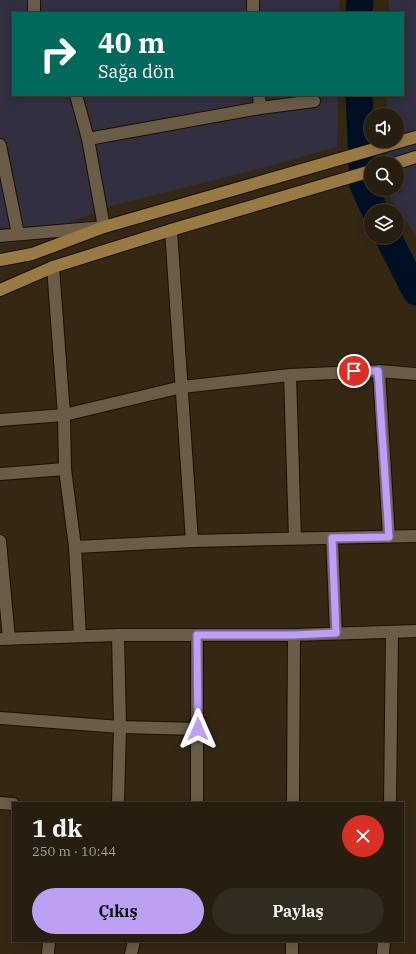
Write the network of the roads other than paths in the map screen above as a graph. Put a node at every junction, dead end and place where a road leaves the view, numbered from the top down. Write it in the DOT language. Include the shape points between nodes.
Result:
graph roads {
  1 [pos="34,0"];
  2 [pos="254,0"];
  3 [pos="34,12"];
  4 [pos="252,12"];
  5 [pos="76,96"];
  6 [pos="259,96"];
  7 [pos="314,101"];
  8 [pos="260,108"];
  9 [pos="416,138"];
  10 [pos="88,139"];
  11 [pos="0,145"];
  12 [pos="416,157"];
  13 [pos="404,161"];
  14 [pos="364,172"];
  15 [pos="104,227"];
  16 [pos="171,230"];
  17 [pos="18,234"];
  18 [pos="0,236"];
  19 [pos="0,260"];
  20 [pos="53,267"];
  21 [pos="0,290"];
  22 [pos="378,371"];
  23 [pos="416,374"];
  24 [pos="290,375"];
  25 [pos="182,387"];
  26 [pos="64,415"];
  27 [pos="0,420"];
  28 [pos="65,469"];
  29 [pos="0,474"];
  30 [pos="416,536"];
  31 [pos="389,537"];
  32 [pos="332,538"];
  33 [pos="295,539"];
  34 [pos="0,541"];
  35 [pos="192,541"];
  36 [pos="74,547"];
  37 [pos="416,631"];
  38 [pos="392,632"];
  39 [pos="336,633"];
  40 [pos="118,635"];
  41 [pos="197,635"];
  42 [pos="294,635"];
  43 [pos="80,636"];
  44 [pos="4,639"];
  45 [pos="0,718"];
  46 [pos="120,727"];
  47 [pos="198,729"];
  48 [pos="118,802"];
  49 [pos="197,802"];
  50 [pos="293,802"];
  51 [pos="390,802"];
  52 [pos="0,803"];
  53 [pos="12,804"];
  54 [pos="49,942"];
  55 [pos="134,942"];
  56 [pos="292,942"];
  57 [pos="384,942"];
  58 [pos="48,954"];
  59 [pos="131,954"];
  60 [pos="292,954"];
  61 [pos="384,954"];
  1 -- 3 [label="street"];
  2 -- 4 [label="street"];
  5 -- 10 [label="street"];
  6 -- 8 [label="street"];
  7 -- 8 [label="street"];
  8 -- 10 [label="street"];
  9 -- 15 [label="main road"];
  10 -- 15 [label="street"];
  11 -- 17 [label="street"];
  12 -- 13 [label="main road"];
  14 -- 16 [label="main road"];
  15 -- 17 [label="street"];
  15 -- 19 [label="main road" via="32,254"];
  16 -- 20 [label="main road"];
  16 -- 25 [label="street"];
  17 -- 18 [label="street"];
  20 -- 21 [label="main road"];
  20 -- 26 [label="street"];
  22 -- 23 [label="street"];
  22 -- 24 [label="street"];
  22 -- 31 [label="street"];
  24 -- 25 [label="street"];
  24 -- 33 [label="street"];
  25 -- 26 [label="street"];
  25 -- 35 [label="street"];
  26 -- 27 [label="street"];
  26 -- 28 [label="street"];
  28 -- 29 [label="street"];
  28 -- 36 [label="street"];
  30 -- 31 [label="street"];
  31 -- 32 [label="street"];
  32 -- 33 [label="street"];
  32 -- 39 [label="street"];
  33 -- 35 [label="street"];
  34 -- 44 [label="street"];
  35 -- 36 [label="street"];
  36 -- 43 [label="street"];
  37 -- 38 [label="street"];
  38 -- 39 [label="street"];
  38 -- 51 [label="street"];
  39 -- 42 [label="street"];
  40 -- 41 [label="street"];
  40 -- 43 [label="street"];
  40 -- 46 [label="street"];
  41 -- 42 [label="street"];
  41 -- 47 [label="street"];
  42 -- 50 [label="street"];
  43 -- 44 [label="street"];
  45 -- 46 [label="street"];
  46 -- 47 [label="street"];
  46 -- 48 [label="street"];
  47 -- 49 [label="street"];
  52 -- 53 [label="street"];
  54 -- 58 [label="street"];
  55 -- 59 [label="street"];
  56 -- 60 [label="street"];
  57 -- 61 [label="street"];
}
